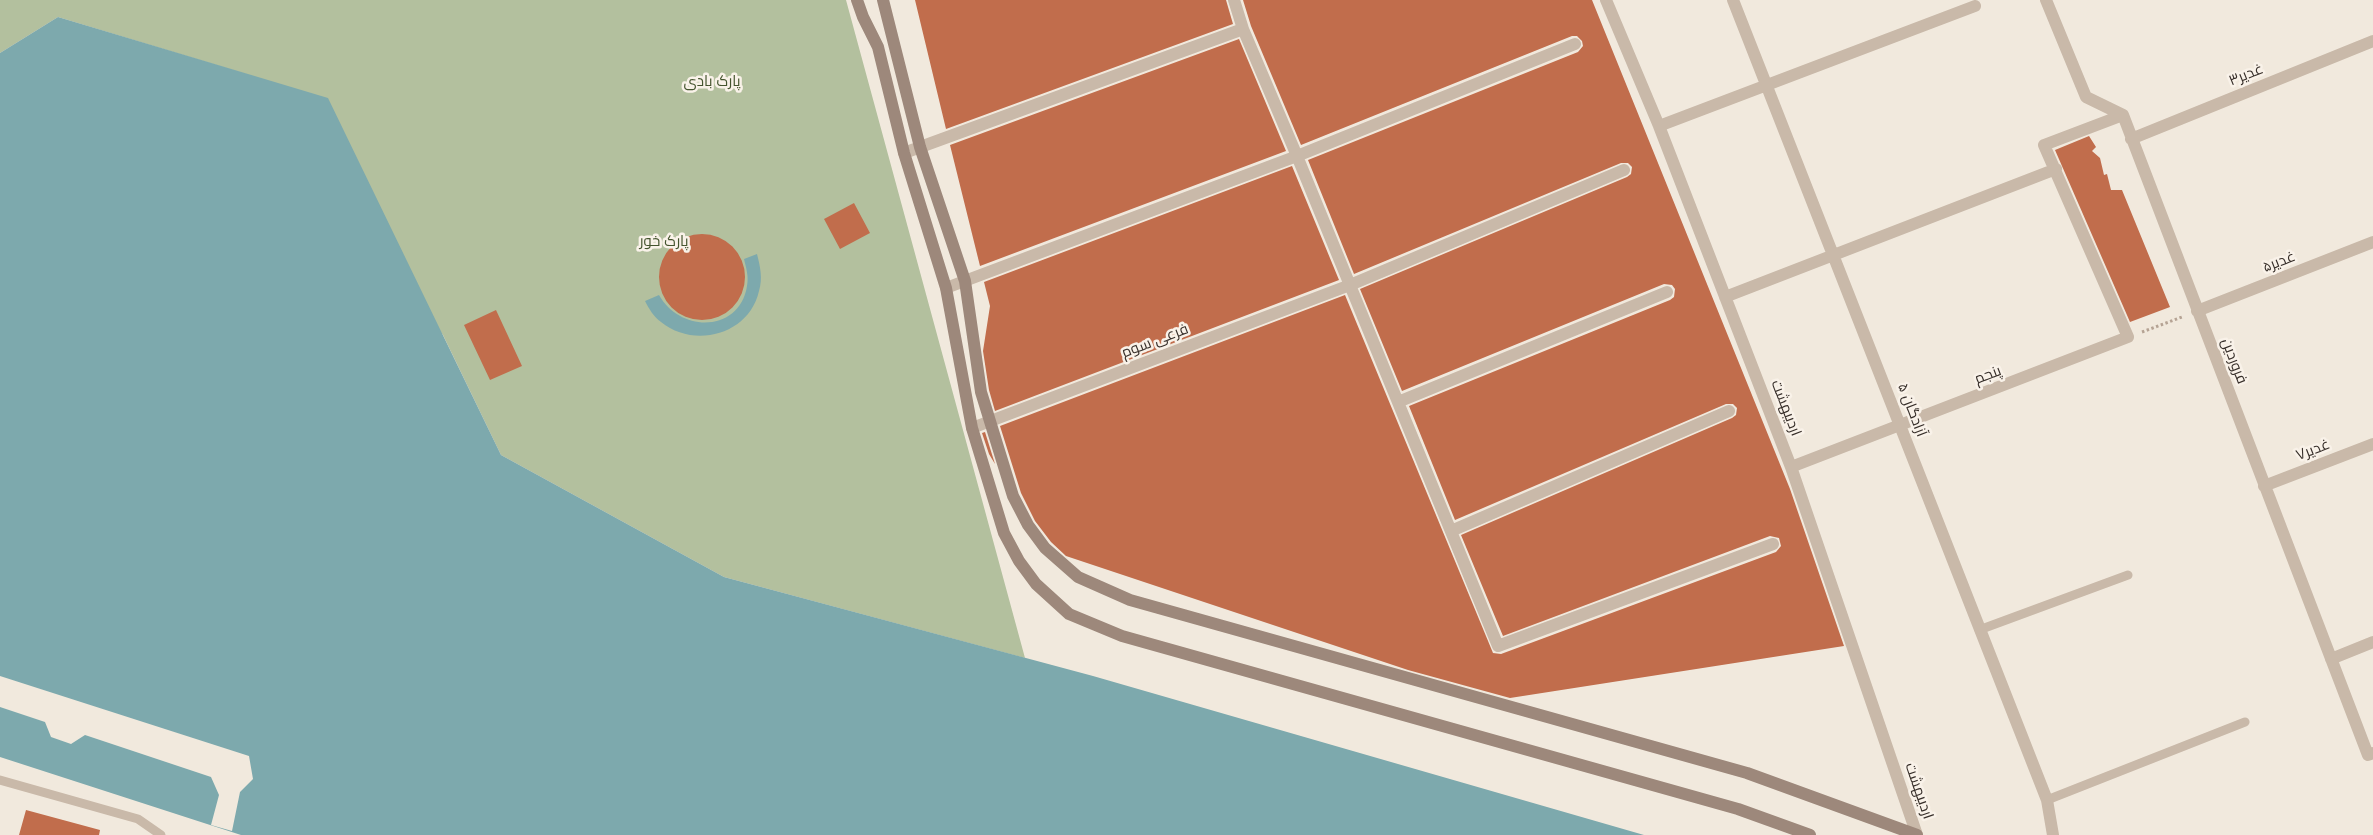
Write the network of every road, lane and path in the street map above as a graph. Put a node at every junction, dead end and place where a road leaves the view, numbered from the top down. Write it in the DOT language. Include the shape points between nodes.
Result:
graph roads {
  1 [pos="857,0"];
  2 [pos="883,0"];
  3 [pos="1234,0"];
  4 [pos="1606,0"];
  5 [pos="1733,0"];
  6 [pos="2046,0"];
  7 [pos="1975,6"];
  8 [pos="1243,29"];
  9 [pos="2373,41"];
  10 [pos="1575,44"];
  11 [pos="1768,85"];
  12 [pos="2123,115"];
  13 [pos="1659,126"];
  14 [pos="2131,139"];
  15 [pos="920,147"];
  16 [pos="904,153"];
  17 [pos="1297,156"];
  18 [pos="2056,169"];
  19 [pos="1624,170"];
  20 [pos="2373,242"];
  21 [pos="1834,255"];
  22 [pos="965,281"];
  23 [pos="1350,285"];
  24 [pos="946,288"];
  25 [pos="1667,292"];
  26 [pos="1725,297"];
  27 [pos="2197,311"];
  28 [pos="2128,337"];
  29 [pos="1398,402"];
  30 [pos="1729,411"];
  31 [pos="1901,426"];
  32 [pos="972,428"];
  33 [pos="2373,444"];
  34 [pos="1791,467"];
  35 [pos="2264,486"];
  36 [pos="1451,531"];
  37 [pos="1773,544"];
  38 [pos="2128,575"];
  39 [pos="1980,630"];
  40 [pos="2373,642"];
  41 [pos="2331,659"];
  42 [pos="2245,722"];
  43 [pos="2370,754"];
  44 [pos="0,780"];
  45 [pos="2047,800"];
  46 [pos="161,835"];
  47 [pos="1810,835"];
  48 [pos="1917,835"];
  49 [pos="2053,835"];
  1 -- 16 [label="street" via="878,47"];
  2 -- 15 [label="street"];
  3 -- 8 [label="street"];
  4 -- 13 [label="street, اردیبهشت"];
  5 -- 11 [label="street, آزادگان ۵"];
  6 -- 12 [label="street" via="2086,97"];
  7 -- 11 [label="street"];
  8 -- 15 [label="street"];
  8 -- 17 [label="street"];
  9 -- 14 [label="street, غدیر۳"];
  10 -- 17 [label="street"];
  11 -- 13 [label="street"];
  11 -- 21 [label="street, آزادگان ۵"];
  12 -- 14 [label="street, فروردین"];
  12 -- 18 [label="street" via="2044,145"];
  13 -- 26 [label="street, اردیبهشت"];
  14 -- 27 [label="street, فروردین"];
  15 -- 16 [label="street"];
  15 -- 22 [label="street"];
  16 -- 24 [label="street"];
  17 -- 22 [label="street"];
  17 -- 23 [label="street"];
  18 -- 21 [label="street"];
  18 -- 28 [label="street"];
  19 -- 23 [label="street, فرعی سوم"];
  20 -- 27 [label="street, غدیر۵"];
  21 -- 26 [label="street"];
  21 -- 31 [label="street, آزادگان ۵"];
  22 -- 24 [label="street"];
  22 -- 48 [label="street" via="981,392 1014,496 1028,525 1045,548 1078,577 1130,600 1747,773"];
  23 -- 29 [label="street"];
  23 -- 32 [label="street, فرعی سوم"];
  24 -- 32 [label="street"];
  25 -- 29 [label="street"];
  26 -- 34 [label="street, اردیبهشت"];
  27 -- 28 [label="path"];
  27 -- 35 [label="street, فروردین"];
  28 -- 31 [label="street, پنجم"];
  29 -- 36 [label="street"];
  30 -- 36 [label="street"];
  31 -- 34 [label="street, پنجم"];
  31 -- 39 [label="street, آزادگان ۵"];
  32 -- 47 [label="street" via="1004,533 1036,584 1069,614 1122,636 1738,809"];
  33 -- 35 [label="street, غدیر۷"];
  34 -- 48 [label="street, اردیبهشت"];
  35 -- 41 [label="street, فروردین"];
  36 -- 37 [label="street" via="1498,646"];
  38 -- 39 [label="lane"];
  39 -- 45 [label="street, آزادگان ۵"];
  40 -- 41 [label="street"];
  41 -- 43 [label="street, فروردین"];
  42 -- 45 [label="lane"];
  44 -- 46 [label="lane" via="138,819"];
  45 -- 49 [label="street, آزادگان ۵"];
}
